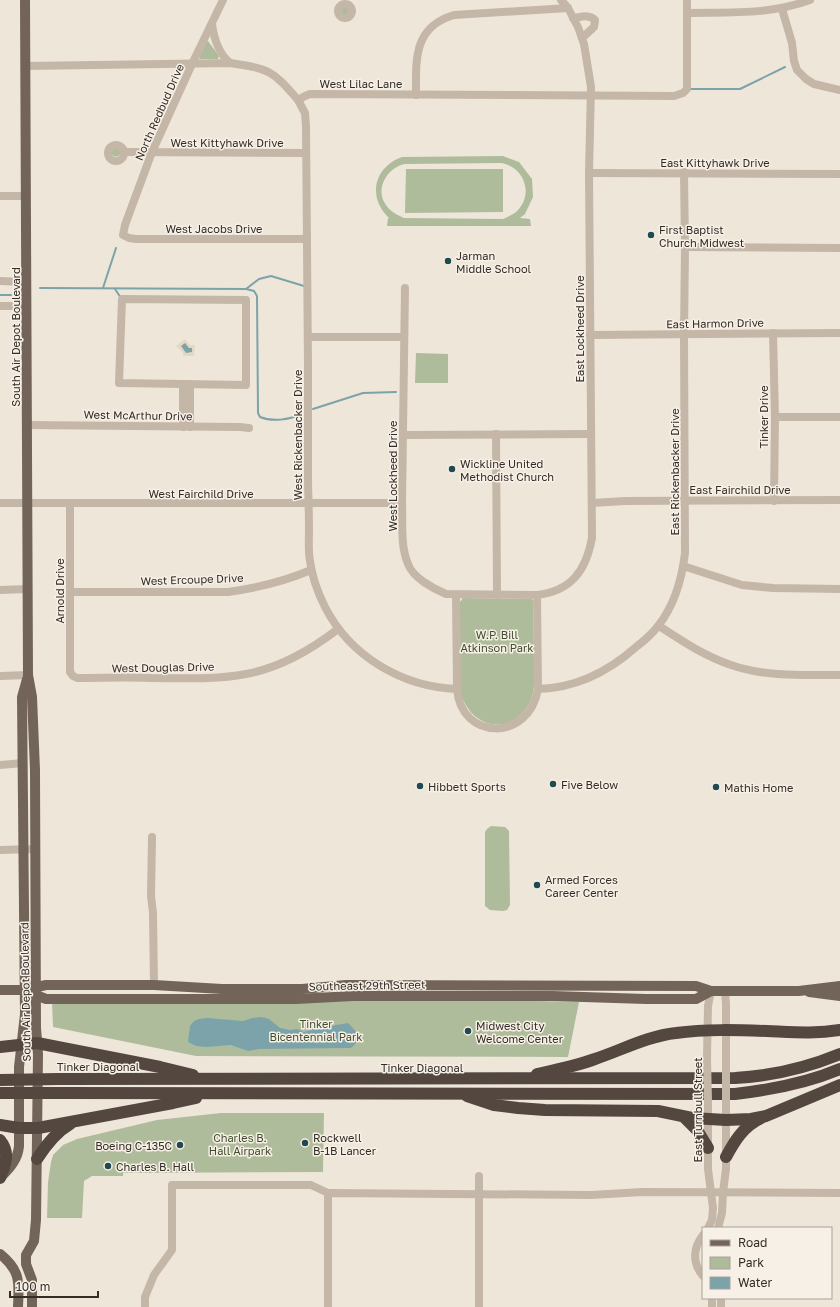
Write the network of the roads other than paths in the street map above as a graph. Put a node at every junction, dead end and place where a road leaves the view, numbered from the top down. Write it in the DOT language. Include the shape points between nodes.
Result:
graph roads {
  1 [pos="25,0"];
  2 [pos="223,0"];
  3 [pos="561,0"];
  4 [pos="687,0"];
  5 [pos="810,0"];
  6 [pos="568,8"];
  7 [pos="782,9"];
  8 [pos="687,13"];
  9 [pos="573,18"];
  10 [pos="212,23"];
  11 [pos="582,38"];
  12 [pos="230,63"];
  13 [pos="192,64"];
  14 [pos="26,66"];
  15 [pos="840,90"];
  16 [pos="416,95"];
  17 [pos="590,95"];
  18 [pos="298,100"];
  19 [pos="124,152"];
  20 [pos="152,152"];
  21 [pos="306,153"];
  22 [pos="589,172"];
  23 [pos="684,172"];
  24 [pos="840,174"];
  25 [pos="0,196"];
  26 [pos="26,196"];
  27 [pos="123,235"];
  28 [pos="307,239"];
  29 [pos="685,247"];
  30 [pos="840,248"];
  31 [pos="0,281"];
  32 [pos="26,282"];
  33 [pos="405,288"];
  34 [pos="0,306"];
  35 [pos="26,306"];
  36 [pos="774,333"];
  37 [pos="840,333"];
  38 [pos="684,334"];
  39 [pos="590,335"];
  40 [pos="308,337"];
  41 [pos="404,337"];
  42 [pos="187,384"];
  43 [pos="775,417"];
  44 [pos="840,417"];
  45 [pos="27,425"];
  46 [pos="187,427"];
  47 [pos="249,428"];
  48 [pos="496,434"];
  49 [pos="591,434"];
  50 [pos="403,435"];
  51 [pos="685,500"];
  52 [pos="840,500"];
  53 [pos="774,501"];
  54 [pos="0,503"];
  55 [pos="26,503"];
  56 [pos="308,503"];
  57 [pos="402,503"];
  58 [pos="592,503"];
  59 [pos="70,504"];
  60 [pos="683,566"];
  61 [pos="312,570"];
  62 [pos="27,589"];
  63 [pos="840,589"];
  64 [pos="0,590"];
  65 [pos="71,592"];
  66 [pos="456,595"];
  67 [pos="497,595"];
  68 [pos="537,595"];
  69 [pos="659,626"];
  70 [pos="338,629"];
  71 [pos="28,675"];
  72 [pos="840,675"];
  73 [pos="0,676"];
  74 [pos="73,676"];
  75 [pos="457,689"];
  76 [pos="538,689"];
  77 [pos="24,763"];
  78 [pos="0,765"];
  79 [pos="152,837"];
  80 [pos="30,849"];
  81 [pos="0,850"];
  82 [pos="154,985"];
  83 [pos="840,986"];
  84 [pos="0,990"];
  85 [pos="24,990"];
  86 [pos="36,991"];
  87 [pos="711,991"];
  88 [pos="724,991"];
  89 [pos="799,991"];
  90 [pos="840,996"];
  91 [pos="840,1030"];
  92 [pos="708,1031"];
  93 [pos="726,1031"];
  94 [pos="37,1043"];
  95 [pos="22,1044"];
  96 [pos="0,1047"];
  97 [pos="840,1054"];
  98 [pos="840,1069"];
  99 [pos="0,1080"];
  100 [pos="213,1080"];
  101 [pos="514,1080"];
  102 [pos="840,1084"];
  103 [pos="0,1093"];
  104 [pos="214,1093"];
  105 [pos="456,1093"];
  106 [pos="766,1116"];
  107 [pos="684,1117"];
  108 [pos="708,1120"];
  109 [pos="726,1120"];
  110 [pos="76,1121"];
  111 [pos="0,1125"];
  112 [pos="19,1128"];
  113 [pos="38,1128"];
  114 [pos="0,1140"];
  115 [pos="708,1148"];
  116 [pos="726,1157"];
  117 [pos="37,1159"];
  118 [pos="479,1176"];
  119 [pos="0,1178"];
  120 [pos="711,1192"];
  121 [pos="722,1192"];
  122 [pos="328,1193"];
  123 [pos="840,1193"];
  124 [pos="480,1194"];
  125 [pos="708,1227"];
  126 [pos="718,1227"];
  127 [pos="702,1236"];
  128 [pos="26,1255"];
  129 [pos="3,1257"];
  130 [pos="702,1274"];
  131 [pos="18,1307"];
  132 [pos="32,1307"];
  133 [pos="145,1307"];
  134 [pos="328,1307"];
  135 [pos="479,1307"];
  1 -- 14 [label="main road, South Air Depot Boulevard"];
  2 -- 10 [label="street, North Redbud Drive"];
  3 -- 6 [label="street, East Lockheed Drive"];
  4 -- 8 [label="street"];
  5 -- 7 [label="street"];
  6 -- 9 [label="street, East Lockheed Drive"];
  6 -- 16 [label="street" via="454,15 444,18 424,35 419,46 416,61"];
  7 -- 8 [label="street"];
  7 -- 15 [label="street" via="797,70 814,84"];
  8 -- 17 [label="street, West Lilac Lane" via="688,83 683,93 674,96"];
  9 -- 11 [label="street, East Lockheed Drive"];
  9 -- 11 [label="street" via="592,16 596,20 594,27"];
  10 -- 12 [label="street" via="215,42"];
  10 -- 13 [label="street, North Redbud Drive"];
  11 -- 17 [label="street, East Lockheed Drive" via="588,65"];
  12 -- 13 [label="street"];
  12 -- 18 [label="street" via="259,67 270,72 281,80"];
  13 -- 14 [label="street"];
  13 -- 20 [label="street, North Redbud Drive"];
  14 -- 26 [label="main road, South Air Depot Boulevard"];
  16 -- 17 [label="street, West Lilac Lane"];
  16 -- 18 [label="street, West Lilac Lane" via="310,94"];
  17 -- 22 [label="street, East Lockheed Drive"];
  18 -- 21 [label="street, West Rickenbacker Drive" via="305,113"];
  19 -- 20 [label="street, West Kittyhawk Drive"];
  20 -- 21 [label="street, West Kittyhawk Drive"];
  20 -- 27 [label="street, North Redbud Drive"];
  21 -- 28 [label="street, West Rickenbacker Drive"];
  22 -- 23 [label="street, East Kittyhawk Drive"];
  22 -- 39 [label="street, East Lockheed Drive"];
  23 -- 24 [label="street, East Kittyhawk Drive"];
  23 -- 29 [label="street, East Rickenbacker Drive"];
  25 -- 26 [label="street"];
  26 -- 32 [label="main road, South Air Depot Boulevard"];
  27 -- 28 [label="street, West Jacobs Drive" via="136,239"];
  28 -- 40 [label="street, West Rickenbacker Drive"];
  29 -- 30 [label="street"];
  29 -- 38 [label="street, East Rickenbacker Drive"];
  31 -- 32 [label="street"];
  32 -- 35 [label="main road, South Air Depot Boulevard"];
  33 -- 41 [label="street, West Lockheed Drive"];
  34 -- 35 [label="street"];
  35 -- 45 [label="main road, South Air Depot Boulevard"];
  36 -- 37 [label="street, East Harmon Drive"];
  36 -- 38 [label="street, East Harmon Drive"];
  36 -- 43 [label="street, Tinker Drive"];
  38 -- 39 [label="street, East Harmon Drive"];
  38 -- 51 [label="street, East Rickenbacker Drive"];
  39 -- 49 [label="street, East Lockheed Drive"];
  40 -- 41 [label="street"];
  40 -- 56 [label="street, West Rickenbacker Drive"];
  41 -- 50 [label="street, West Lockheed Drive"];
  42 -- 42 [label="street" via="119,383 122,299 246,300 246,385"];
  42 -- 46 [label="street"];
  43 -- 44 [label="street"];
  43 -- 53 [label="street, Tinker Drive"];
  45 -- 46 [label="street, West McArthur Drive"];
  45 -- 55 [label="main road, South Air Depot Boulevard"];
  46 -- 47 [label="street, West McArthur Drive"];
  48 -- 49 [label="street"];
  48 -- 50 [label="street"];
  48 -- 67 [label="street"];
  49 -- 58 [label="street, East Lockheed Drive"];
  50 -- 57 [label="street, West Lockheed Drive"];
  51 -- 53 [label="street, East Fairchild Drive"];
  51 -- 58 [label="street, East Fairchild Drive"];
  51 -- 60 [label="street, East Rickenbacker Drive"];
  52 -- 53 [label="street, East Fairchild Drive"];
  54 -- 55 [label="street, West Fairchild Drive"];
  55 -- 59 [label="street, West Fairchild Drive"];
  55 -- 62 [label="main road, South Air Depot Boulevard"];
  56 -- 57 [label="street, West Fairchild Drive"];
  56 -- 59 [label="street, West Fairchild Drive"];
  56 -- 61 [label="street, West Rickenbacker Drive" via="309,559"];
  57 -- 66 [label="street, West Lockheed Drive" via="408,566 434,589"];
  58 -- 68 [label="street, East Lockheed Drive" via="592,538 585,564 565,586 551,593"];
  59 -- 65 [label="street, Arnold Drive"];
  60 -- 63 [label="street" via="742,585"];
  60 -- 69 [label="street, East Rickenbacker Drive" via="670,607"];
  61 -- 65 [label="street, West Ercoupe Drive" via="252,588 228,592"];
  61 -- 70 [label="street, West Rickenbacker Drive" via="325,607"];
  62 -- 64 [label="street"];
  62 -- 71 [label="main road, South Air Depot Boulevard"];
  65 -- 74 [label="street, Arnold Drive" via="70,672"];
  66 -- 67 [label="street, West Lockheed Drive"];
  66 -- 75 [label="street"];
  67 -- 68 [label="street, East Lockheed Drive"];
  68 -- 76 [label="street"];
  69 -- 72 [label="street" via="688,646 732,666 774,674"];
  69 -- 76 [label="street, East Rickenbacker Drive" via="625,657 602,672 576,683"];
  70 -- 74 [label="street, West Douglas Drive" via="303,652 270,667 246,674 182,679"];
  70 -- 75 [label="street, West Rickenbacker Drive" via="356,648 393,674 424,685"];
  71 -- 73 [label="street"];
  71 -- 77 [label="main road, South Air Depot Boulevard" via="22,697"];
  71 -- 80 [label="main road, South Air Depot Boulevard" via="32,697 35,770"];
  75 -- 76 [label="street" via="458,701 470,718 480,725 498,728 509,726 524,718 534,705"];
  77 -- 78 [label="street"];
  77 -- 80 [label="main road, South Air Depot Boulevard"];
  79 -- 82 [label="street"];
  80 -- 81 [label="street"];
  80 -- 85 [label="main road, South Air Depot Boulevard"];
  80 -- 86 [label="main road, South Air Depot Boulevard"];
  82 -- 86 [label="main road, Southeast 29th Street" via="46,985"];
  82 -- 87 [label="main road, Southeast 29th Street" via="302,989 353,985 696,986"];
  83 -- 89 [label="main road, Southeast 29th Street"];
  84 -- 85 [label="main road, Southeast 29th Street"];
  85 -- 86 [label="main road, Southeast 29th Street"];
  85 -- 95 [label="main road, South Air Depot Boulevard"];
  86 -- 87 [label="main road, Southeast 29th Street" via="46,999 296,999 354,996 696,999"];
  86 -- 94 [label="main road, South Air Depot Boulevard"];
  87 -- 88 [label="main road, Southeast 29th Street"];
  87 -- 92 [label="street, East Turnbull Street"];
  88 -- 89 [label="main road, Southeast 29th Street"];
  88 -- 93 [label="street"];
  89 -- 90 [label="main road, Southeast 29th Street"];
  91 -- 93 [label="highway" via="809,1033"];
  92 -- 93 [label="highway"];
  92 -- 101 [label="highway" via="661,1036 582,1064"];
  92 -- 108 [label="street, East Turnbull Street, bridge"];
  93 -- 109 [label="street, bridge"];
  94 -- 95 [label="highway"];
  94 -- 100 [label="highway"];
  94 -- 113 [label="main road, South Air Depot Boulevard"];
  95 -- 96 [label="highway"];
  95 -- 112 [label="main road, South Air Depot Boulevard" via="19,1066"];
  97 -- 101 [label="highway, Tinker Diagonal" via="797,1069 757,1077"];
  98 -- 105 [label="highway" via="771,1090 735,1094"];
  99 -- 100 [label="highway, Tinker Diagonal, bridge"];
  100 -- 101 [label="highway, Tinker Diagonal"];
  102 -- 106 [label="highway"];
  103 -- 104 [label="highway, bridge"];
  104 -- 105 [label="highway"];
  104 -- 110 [label="highway"];
  105 -- 107 [label="highway" via="494,1105 518,1108 658,1110"];
  106 -- 109 [label="highway"];
  106 -- 116 [label="highway" via="751,1123 734,1141"];
  107 -- 108 [label="highway"];
  107 -- 115 [label="highway" via="697,1130"];
  108 -- 109 [label="highway"];
  108 -- 115 [label="street, East Turnbull Street"];
  109 -- 116 [label="street"];
  110 -- 113 [label="highway"];
  110 -- 117 [label="highway" via="56,1135"];
  111 -- 112 [label="highway"];
  112 -- 113 [label="highway"];
  112 -- 119 [label="main road, South Air Depot Boulevard" via="17,1156"];
  113 -- 117 [label="main road, South Air Depot Boulevard"];
  114 -- 119 [label="highway" via="5,1148 7,1160"];
  115 -- 120 [label="street, East Turnbull Street"];
  116 -- 121 [label="street"];
  117 -- 128 [label="main road, South Air Depot Boulevard" via="35,1236"];
  118 -- 124 [label="street"];
  120 -- 121 [label="street"];
  120 -- 124 [label="street"];
  120 -- 125 [label="street, East Turnbull Street" via="713,1208"];
  121 -- 123 [label="street"];
  121 -- 126 [label="street" via="722,1213"];
  122 -- 124 [label="street"];
  122 -- 133 [label="street" via="311,1185 172,1185 172,1250 154,1275 145,1297"];
  122 -- 134 [label="street"];
  124 -- 135 [label="street"];
  127 -- 130 [label="street" via="695,1251 697,1267"];
  128 -- 129 [label="main road" via="15,1260"];
  128 -- 132 [label="main road" via="26,1264 32,1280"];
  129 -- 131 [label="main road" via="18,1278"];
}
